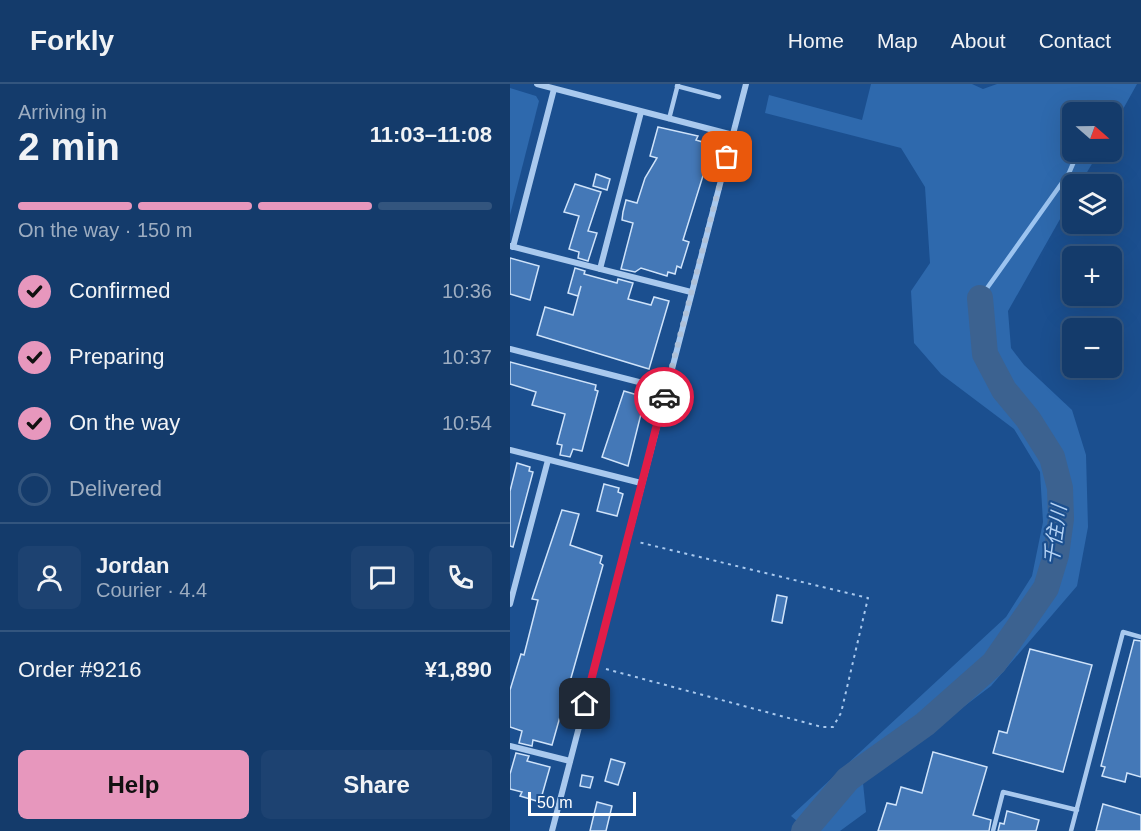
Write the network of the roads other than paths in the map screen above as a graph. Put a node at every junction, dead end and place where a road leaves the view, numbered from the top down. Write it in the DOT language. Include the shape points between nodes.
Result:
graph roads {
  1 [pos="537,84"];
  2 [pos="746,84"];
  3 [pos="678,85"];
  4 [pos="554,88"];
  5 [pos="719,97"];
  6 [pos="641,112"];
  7 [pos="669,119"];
  8 [pos="733,135"];
  9 [pos="512,246"];
  10 [pos="600,269"];
  11 [pos="691,292"];
  12 [pos="510,349"];
  13 [pos="666,389"];
  14 [pos="510,450"];
  15 [pos="548,460"];
  16 [pos="641,483"];
  17 [pos="510,604"];
  18 [pos="1141,636"];
  19 [pos="510,746"];
  20 [pos="570,762"];
  21 [pos="1077,810"];
  22 [pos="552,831"];
  23 [pos="993,831"];
  24 [pos="1071,831"];
  1 -- 4 [label="street"];
  2 -- 8 [label="street"];
  3 -- 5 [label="lane"];
  3 -- 7 [label="lane"];
  4 -- 6 [label="street"];
  4 -- 9 [label="street"];
  6 -- 7 [label="street"];
  6 -- 10 [label="street"];
  7 -- 8 [label="street"];
  8 -- 11 [label="street"];
  9 -- 10 [label="street"];
  10 -- 11 [label="street"];
  11 -- 13 [label="street"];
  12 -- 13 [label="street"];
  13 -- 16 [label="street"];
  14 -- 15 [label="street"];
  15 -- 16 [label="street"];
  15 -- 17 [label="street"];
  16 -- 20 [label="street"];
  18 -- 21 [label="lane" via="1123,632"];
  19 -- 20 [label="street"];
  20 -- 22 [label="street"];
  21 -- 23 [label="lane" via="1003,792"];
  21 -- 24 [label="lane"];
}
